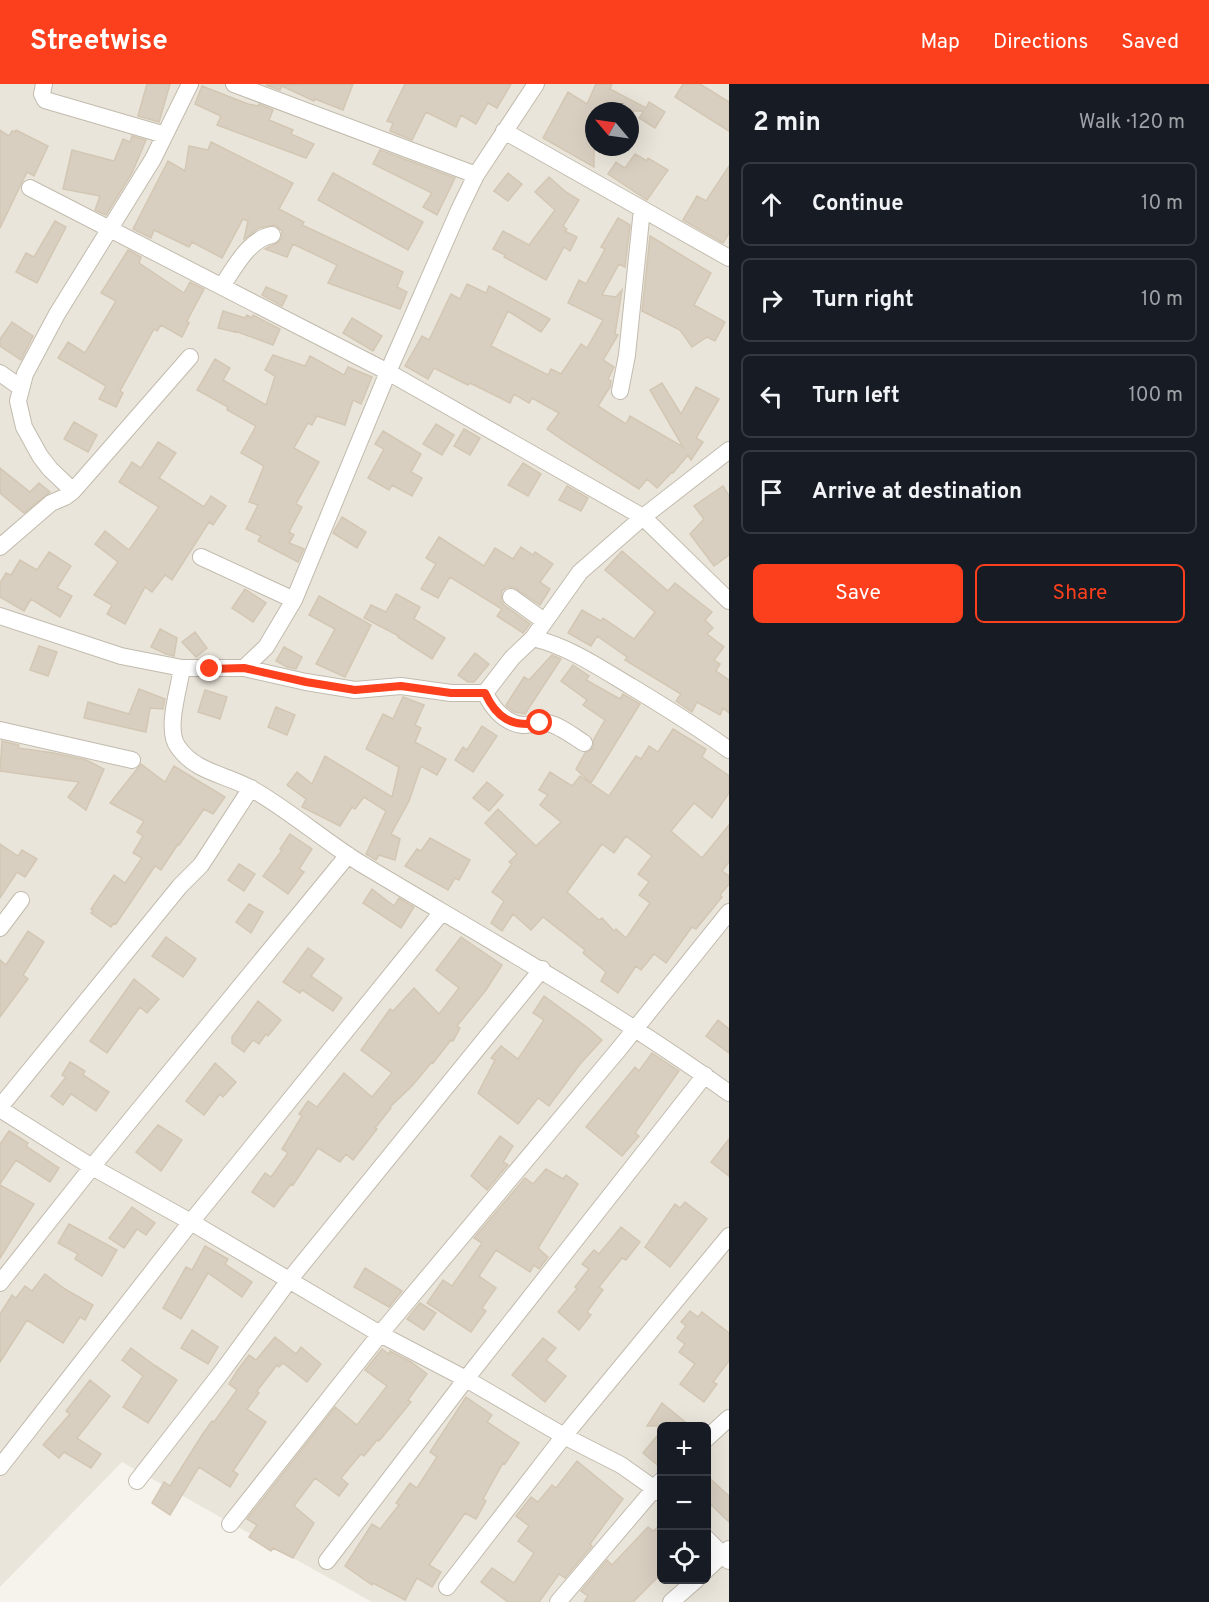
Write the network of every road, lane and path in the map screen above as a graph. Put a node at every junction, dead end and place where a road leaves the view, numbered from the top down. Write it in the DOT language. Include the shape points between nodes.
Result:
graph roads {
  1 [pos="44,84"];
  2 [pos="190,84"];
  3 [pos="234,84"];
  4 [pos="536,84"];
  5 [pos="504,131"];
  6 [pos="165,135"];
  7 [pos="476,175"];
  8 [pos="30,188"];
  9 [pos="642,209"];
  10 [pos="111,229"];
  11 [pos="272,235"];
  12 [pos="729,258"];
  13 [pos="222,285"];
  14 [pos="190,357"];
  15 [pos="388,372"];
  16 [pos="0,373"];
  17 [pos="21,388"];
  18 [pos="620,391"];
  19 [pos="729,450"];
  20 [pos="74,491"];
  21 [pos="643,516"];
  22 [pos="0,547"];
  23 [pos="201,557"];
  24 [pos="511,597"];
  25 [pos="294,600"];
  26 [pos="729,601"];
  27 [pos="0,616"];
  28 [pos="544,621"];
  29 [pos="533,638"];
  30 [pos="182,668"];
  31 [pos="244,668"];
  32 [pos="485,693"];
  33 [pos="0,730"];
  34 [pos="584,743"];
  35 [pos="729,750"];
  36 [pos="132,760"];
  37 [pos="251,788"];
  38 [pos="348,855"];
  39 [pos="21,900"];
  40 [pos="442,912"];
  41 [pos="729,912"];
  42 [pos="0,928"];
  43 [pos="542,969"];
  44 [pos="636,1028"];
  45 [pos="705,1076"];
  46 [pos="729,1093"];
  47 [pos="0,1108"];
  48 [pos="92,1167"];
  49 [pos="191,1222"];
  50 [pos="729,1236"];
  51 [pos="290,1279"];
  52 [pos="0,1282"];
  53 [pos="380,1334"];
  54 [pos="466,1378"];
  55 [pos="729,1418"];
  56 [pos="711,1434"];
  57 [pos="564,1436"];
  58 [pos="0,1467"];
  59 [pos="137,1481"];
  60 [pos="657,1486"];
  61 [pos="657,1489"];
  62 [pos="230,1524"];
  63 [pos="711,1542"];
  64 [pos="727,1555"];
  65 [pos="327,1561"];
  66 [pos="711,1566"];
  67 [pos="691,1584"];
  68 [pos="447,1587"];
  69 [pos="558,1602"];
  70 [pos="671,1602"];
  1 -- 6 [label="street" via="45,100"];
  2 -- 6 [label="street"];
  3 -- 7 [label="street"];
  4 -- 5 [label="street"];
  5 -- 7 [label="street"];
  5 -- 9 [label="street"];
  6 -- 10 [label="street"];
  7 -- 15 [label="street"];
  8 -- 10 [label="street"];
  9 -- 12 [label="street"];
  9 -- 18 [label="street"];
  10 -- 13 [label="street"];
  10 -- 17 [label="street" via="57,314"];
  11 -- 13 [label="street" via="263,237 246,252"];
  13 -- 15 [label="street"];
  14 -- 20 [label="street"];
  15 -- 21 [label="street"];
  15 -- 25 [label="street"];
  16 -- 17 [label="street"];
  17 -- 20 [label="street" via="18,401 24,427 50,469"];
  19 -- 21 [label="street"];
  20 -- 22 [label="street" via="51,503"];
  21 -- 26 [label="street"];
  21 -- 28 [label="street" via="580,572"];
  23 -- 25 [label="street"];
  24 -- 28 [label="street"];
  25 -- 31 [label="street" via="266,647"];
  27 -- 30 [label="street" via="121,656"];
  28 -- 29 [label="street"];
  29 -- 32 [label="street"];
  29 -- 35 [label="street" via="553,642 591,662"];
  30 -- 31 [label="street"];
  30 -- 37 [label="street" via="171,730 176,746 204,770"];
  31 -- 32 [label="street" via="355,690 401,686"];
  32 -- 34 [label="street" via="503,718 525,725 549,723"];
  33 -- 36 [label="street"];
  37 -- 38 [label="street"];
  37 -- 47 [label="street" via="201,865"];
  38 -- 40 [label="street"];
  38 -- 48 [label="street"];
  39 -- 42 [label="street"];
  40 -- 43 [label="street"];
  40 -- 49 [label="street"];
  41 -- 44 [label="street"];
  43 -- 44 [label="street"];
  43 -- 51 [label="street"];
  44 -- 45 [label="street"];
  44 -- 53 [label="street"];
  45 -- 46 [label="street"];
  45 -- 54 [label="street"];
  47 -- 48 [label="street"];
  48 -- 49 [label="street"];
  48 -- 52 [label="street"];
  49 -- 51 [label="street"];
  49 -- 58 [label="street"];
  50 -- 57 [label="street"];
  51 -- 53 [label="street"];
  51 -- 59 [label="street"];
  53 -- 54 [label="street"];
  53 -- 62 [label="street"];
  54 -- 57 [label="street"];
  54 -- 65 [label="street"];
  55 -- 56 [label="street"];
  57 -- 60 [label="street"];
  57 -- 68 [label="street"];
  61 -- 69 [label="street"];
  63 -- 64 [label="street"];
  64 -- 66 [label="street"];
  67 -- 70 [label="street"];
}
